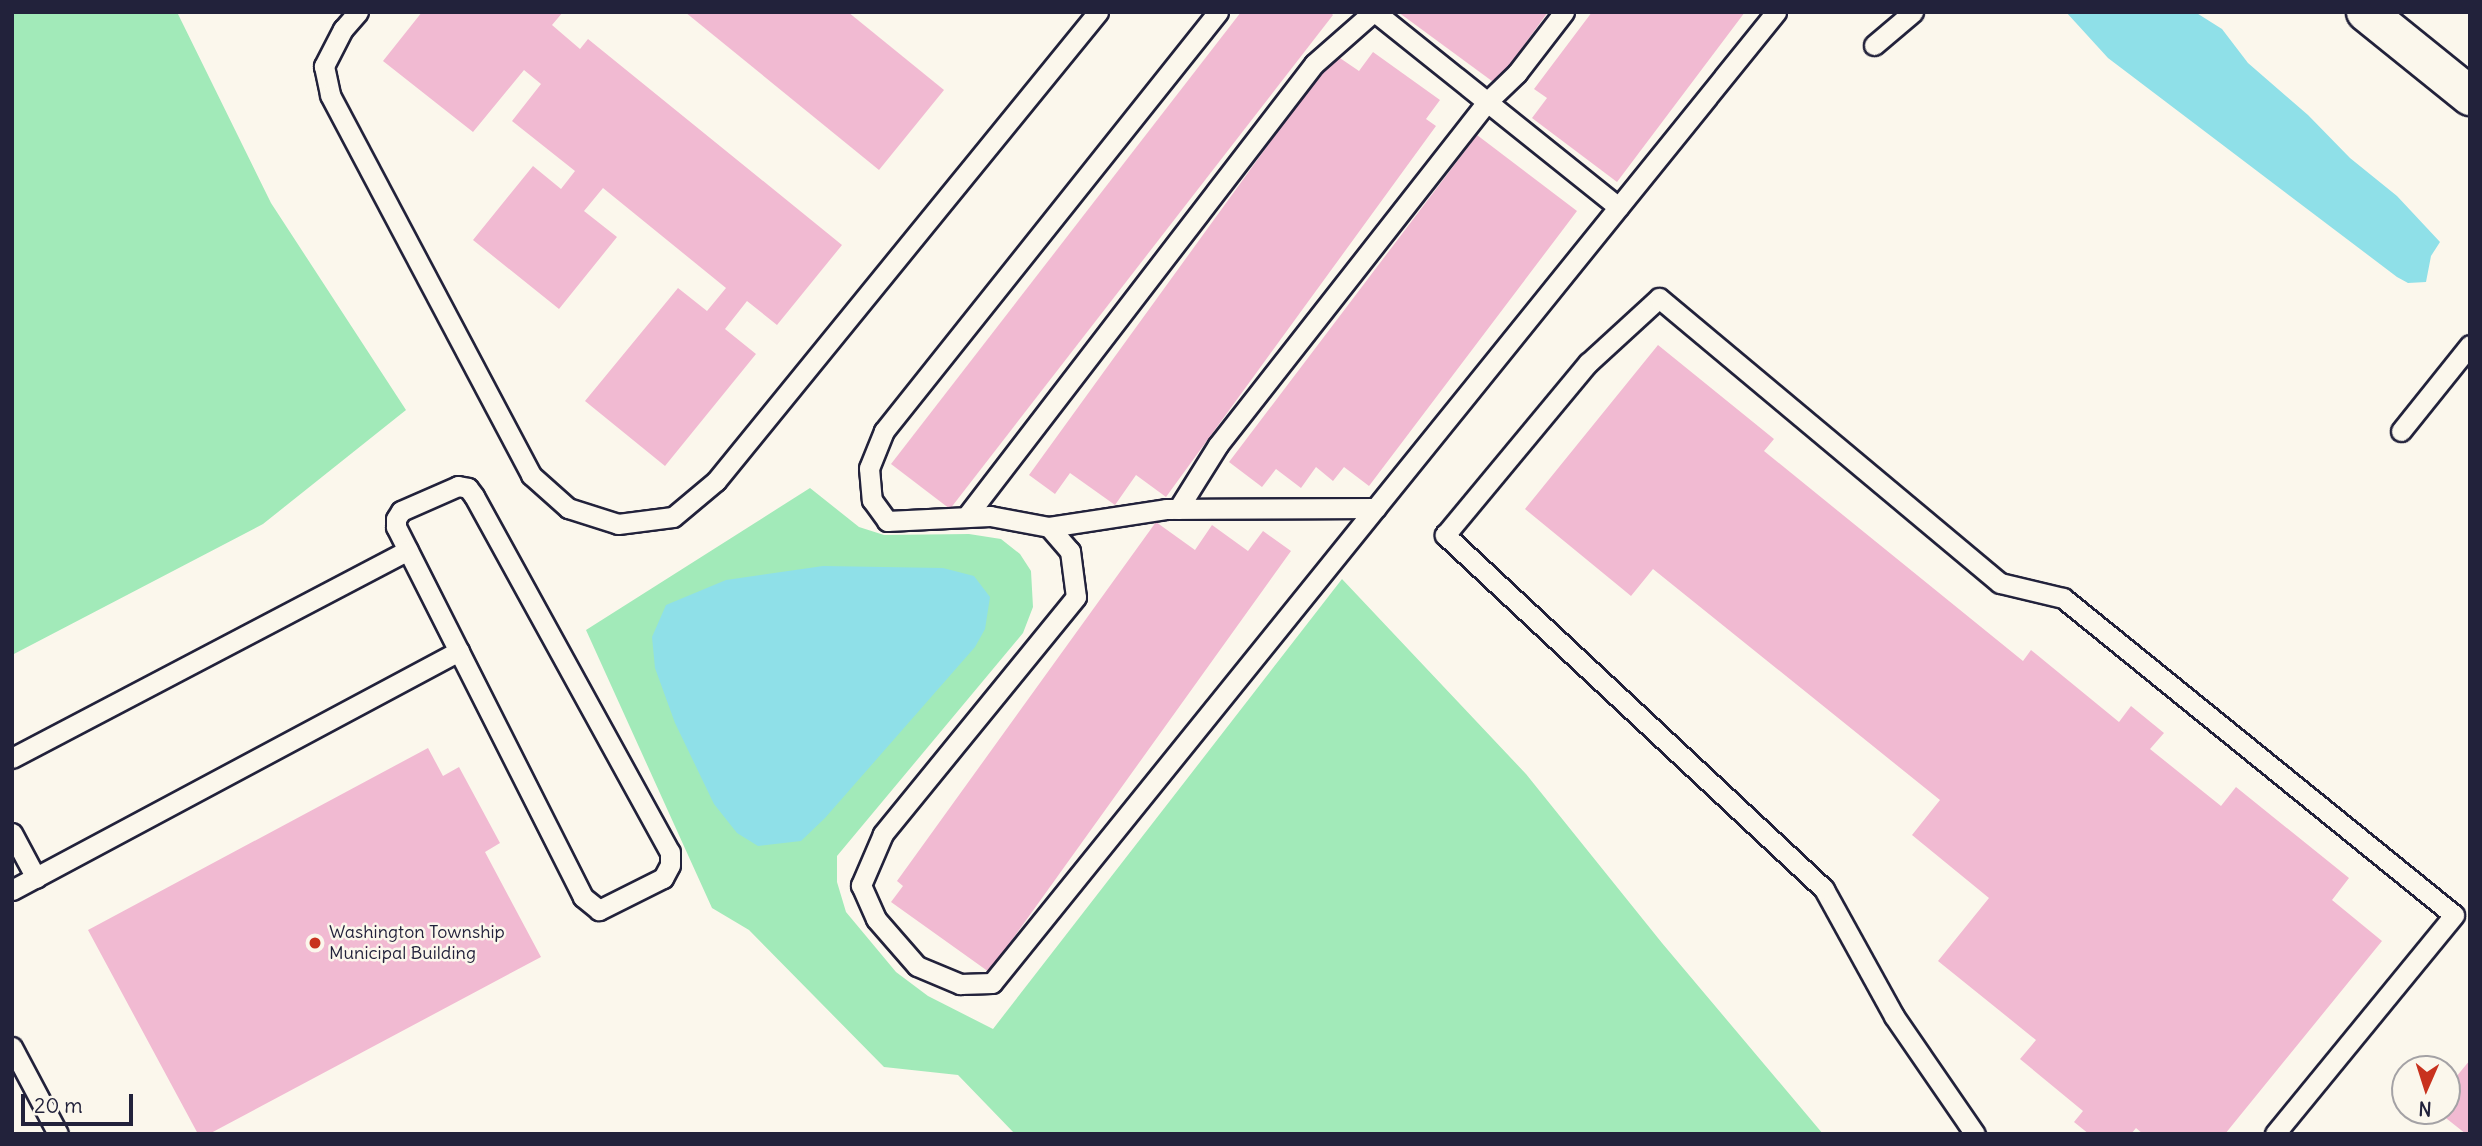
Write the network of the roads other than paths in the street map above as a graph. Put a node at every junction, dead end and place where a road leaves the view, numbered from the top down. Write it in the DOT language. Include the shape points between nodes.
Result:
graph roads {
  1 [pos="358,12"];
  2 [pos="1098,12"];
  3 [pos="1218,12"];
  4 [pos="1374,12"];
  5 [pos="1564,12"];
  6 [pos="1776,12"];
  7 [pos="1913,12"];
  8 [pos="2366,12"];
  9 [pos="1874,45"];
  10 [pos="2470,96"];
  11 [pos="1488,102"];
  12 [pos="1618,207"];
  13 [pos="2470,345"];
  14 [pos="2401,430"];
  15 [pos="1376,508"];
  16 [pos="1178,509"];
  17 [pos="966,517"];
  18 [pos="1049,527"];
  19 [pos="408,550"];
  20 [pos="459,651"];
  21 [pos="12,758"];
  22 [pos="12,833"];
  23 [pos="36,878"];
  24 [pos="12,890"];
  25 [pos="12,1048"];
  26 [pos="58,1134"];
  27 [pos="1975,1134"];
  28 [pos="2275,1134"];
  1 -- 2 [label="lane" via="343,29 324,66 330,95 531,475 568,508 618,524 673,517 716,481"];
  3 -- 17 [label="lane" via="884,431 869,467 872,500 887,521"];
  4 -- 11 [label="lane"];
  4 -- 17 [label="lane" via="1314,64"];
  5 -- 11 [label="lane"];
  6 -- 12 [label="lane"];
  7 -- 9 [label="lane"];
  8 -- 10 [label="main road"];
  11 -- 12 [label="lane"];
  11 -- 16 [label="lane" via="1218,446"];
  12 -- 15 [label="lane"];
  13 -- 14 [label="lane"];
  15 -- 16 [label="lane"];
  15 -- 18 [label="lane" via="992,983 960,984 917,966 876,919 861,885 883,834 1076,597 1070,551"];
  16 -- 18 [label="lane"];
  17 -- 18 [label="lane" via="990,516"];
  19 -- 20 [label="lane"];
  19 -- 20 [label="lane" via="396,527 401,511 445,490 468,488 670,852 663,878 599,910 590,906"];
  19 -- 21 [label="lane"];
  20 -- 23 [label="lane"];
  22 -- 23 [label="lane"];
  23 -- 24 [label="lane"];
  25 -- 26 [label="lane"];
  27 -- 28 [label="lane" via="1894,1016 1824,889 1445,535 1588,363 1659,298 2000,583 2063,598 2454,915"];
}
